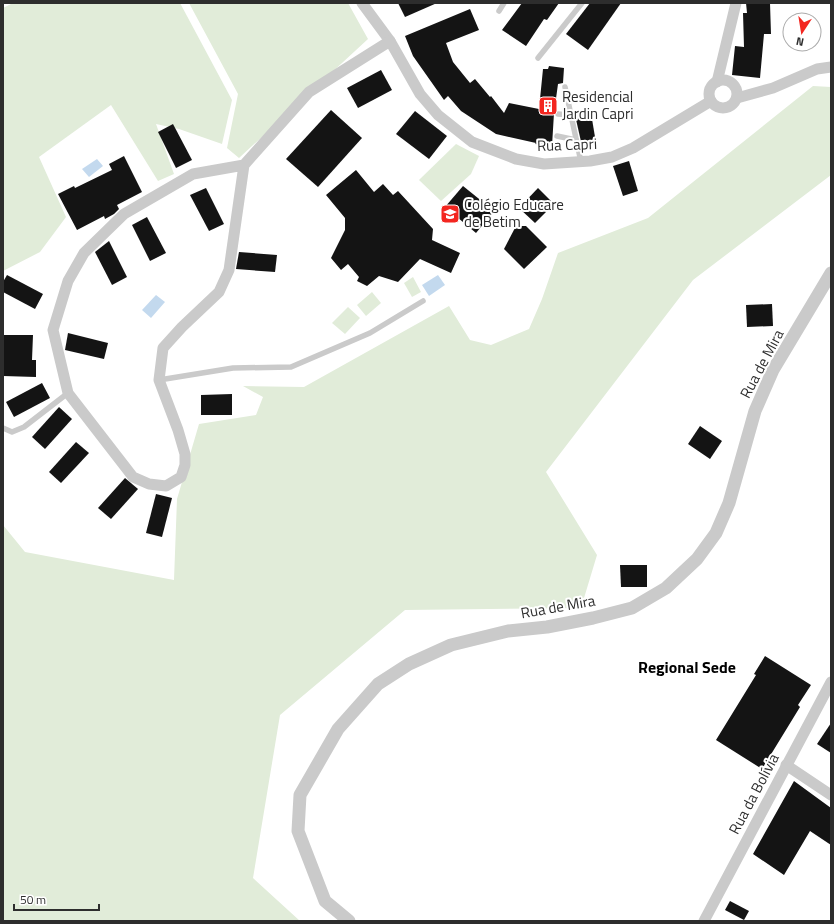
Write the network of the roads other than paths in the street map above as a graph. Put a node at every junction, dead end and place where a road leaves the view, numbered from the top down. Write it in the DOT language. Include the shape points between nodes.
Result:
graph roads {
  1 [pos="362,3"];
  2 [pos="504,3"];
  3 [pos="582,3"];
  4 [pos="736,3"];
  5 [pos="499,11"];
  6 [pos="390,41"];
  7 [pos="538,58"];
  8 [pos="831,67"];
  9 [pos="717,82"];
  10 [pos="565,87"];
  11 [pos="737,98"];
  12 [pos="710,101"];
  13 [pos="558,114"];
  14 [pos="570,116"];
  15 [pos="557,136"];
  16 [pos="576,140"];
  17 [pos="581,162"];
  18 [pos="244,165"];
  19 [pos="831,272"];
  20 [pos="423,301"];
  21 [pos="159,380"];
  22 [pos="68,393"];
  23 [pos="3,428"];
  24 [pos="831,682"];
  25 [pos="786,765"];
  26 [pos="831,795"];
  27 [pos="349,921"];
  28 [pos="704,921"];
  1 -- 6 [label="street, Rua Capri"];
  2 -- 5 [label="lane"];
  3 -- 7 [label="lane"];
  4 -- 9 [label="street"];
  6 -- 17 [label="street, Rua Capri" via="420,94 438,115 472,142 516,159 544,164"];
  6 -- 18 [label="street" via="309,92"];
  8 -- 11 [label="street" via="817,69 773,88"];
  9 -- 11 [label="street" via="725,81 732,84 736,88"];
  9 -- 12 [label="street" via="709,93"];
  10 -- 14 [label="lane"];
  11 -- 12 [label="street" via="727,108 718,108"];
  12 -- 17 [label="street, Rua Capri" via="633,148 612,157"];
  13 -- 14 [label="lane"];
  14 -- 16 [label="lane"];
  15 -- 16 [label="lane"];
  16 -- 17 [label="lane"];
  18 -- 21 [label="street" via="229,270 218,292 163,348"];
  18 -- 22 [label="street" via="193,174 124,214 84,253 68,281 53,330"];
  19 -- 27 [label="street, Rua de Mira" via="773,370 755,411 728,503 716,534 697,559 666,588 632,608 593,618 508,631 451,645 409,664 378,684 338,729 300,795 298,832 325,901"];
  20 -- 21 [label="lane" via="370,333 291,367 233,368"];
  21 -- 22 [label="street" via="185,454 185,466 181,477 166,486 149,484 133,477"];
  22 -- 23 [label="lane" via="24,427 12,432"];
  24 -- 25 [label="street, Rua da Bolívia"];
  25 -- 26 [label="street"];
  25 -- 28 [label="street, Rua da Bolívia"];
}
